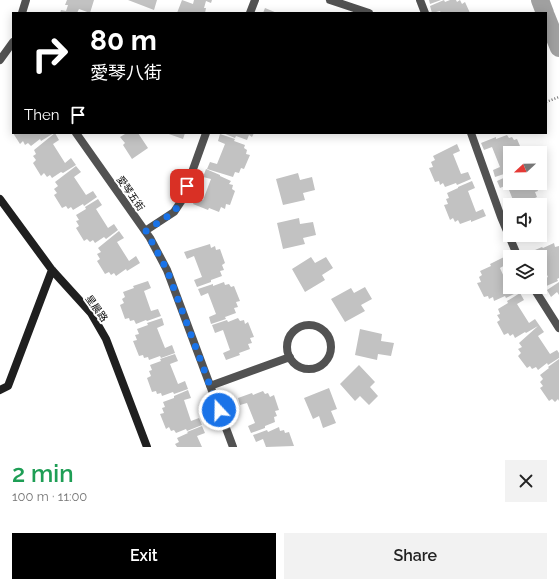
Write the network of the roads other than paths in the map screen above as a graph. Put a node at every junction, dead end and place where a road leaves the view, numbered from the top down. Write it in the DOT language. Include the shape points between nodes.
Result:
graph roads {
  1 [pos="26,0"];
  2 [pos="255,0"];
  3 [pos="330,0"];
  4 [pos="420,0"];
  5 [pos="22,12"];
  6 [pos="250,12"];
  7 [pos="366,12"];
  8 [pos="425,12"];
  9 [pos="10,52"];
  10 [pos="0,60"];
  11 [pos="77,134"];
  12 [pos="206,134"];
  13 [pos="471,134"];
  14 [pos="0,199"];
  15 [pos="146,231"];
  16 [pos="515,250"];
  17 [pos="52,270"];
  18 [pos="537,294"];
  19 [pos="559,328"];
  20 [pos="290,358"];
  21 [pos="210,386"];
  22 [pos="0,390"];
  23 [pos="147,447"];
  24 [pos="233,447"];
  1 -- 5 [label="street"];
  2 -- 6 [label="street"];
  3 -- 7 [label="street"];
  4 -- 8 [label="street"];
  9 -- 10 [label="street"];
  11 -- 15 [label="street, 愛琴五街"];
  12 -- 15 [label="street" via="182,200 174,212"];
  13 -- 16 [label="street"];
  14 -- 17 [label="street, 星晨路"];
  15 -- 21 [label="street, 愛琴五街" via="167,270"];
  17 -- 22 [label="street" via="8,386"];
  17 -- 23 [label="street, 星晨路" via="91,313 106,339"];
  18 -- 19 [label="street"];
  20 -- 20 [label="street" via="287,342 294,330 300,326 314,325 326,332 330,338 332,345 328,359 316,369 301,368"];
  20 -- 21 [label="street"];
  21 -- 24 [label="street, 愛琴五街"];
}
